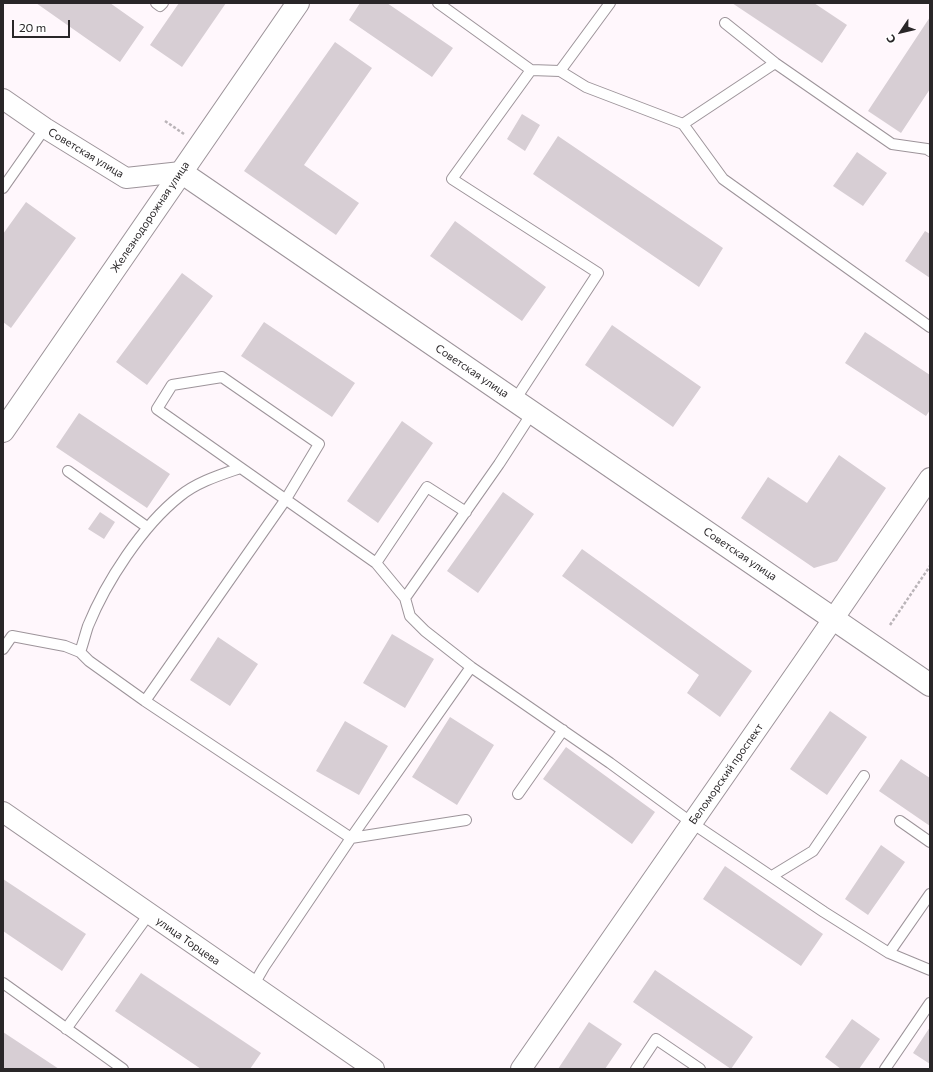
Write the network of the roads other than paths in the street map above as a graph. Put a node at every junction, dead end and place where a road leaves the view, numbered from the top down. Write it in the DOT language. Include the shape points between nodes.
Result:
graph roads {
  1 [pos="156,3"];
  2 [pos="163,3"];
  3 [pos="298,3"];
  4 [pos="438,3"];
  5 [pos="610,3"];
  6 [pos="725,23"];
  7 [pos="775,63"];
  8 [pos="531,70"];
  9 [pos="560,71"];
  10 [pos="3,99"];
  11 [pos="683,124"];
  12 [pos="45,128"];
  13 [pos="930,151"];
  14 [pos="181,172"];
  15 [pos="3,188"];
  16 [pos="930,328"];
  17 [pos="514,400"];
  18 [pos="532,413"];
  19 [pos="3,431"];
  20 [pos="240,468"];
  21 [pos="68,471"];
  22 [pos="930,478"];
  23 [pos="286,499"];
  24 [pos="466,512"];
  25 [pos="148,527"];
  26 [pos="376,563"];
  27 [pos="405,598"];
  28 [pos="834,618"];
  29 [pos="3,649"];
  30 [pos="80,652"];
  31 [pos="471,667"];
  32 [pos="930,685"];
  33 [pos="145,701"];
  34 [pos="563,730"];
  35 [pos="864,776"];
  36 [pos="518,794"];
  37 [pos="3,812"];
  38 [pos="466,820"];
  39 [pos="900,821"];
  40 [pos="692,823"];
  41 [pos="351,838"];
  42 [pos="930,842"];
  43 [pos="772,876"];
  44 [pos="930,894"];
  45 [pos="149,914"];
  46 [pos="889,953"];
  47 [pos="930,970"];
  48 [pos="3,983"];
  49 [pos="253,986"];
  50 [pos="930,1003"];
  51 [pos="66,1029"];
  52 [pos="123,1069"];
  53 [pos="374,1069"];
  54 [pos="521,1069"];
  55 [pos="636,1069"];
  56 [pos="700,1069"];
  57 [pos="885,1069"];
  1 -- 2 [label="lane" via="160,6"];
  3 -- 14 [label="street, Железнодорожная улица"];
  4 -- 8 [label="lane"];
  5 -- 9 [label="lane"];
  6 -- 7 [label="lane"];
  7 -- 11 [label="lane"];
  7 -- 13 [label="lane" via="892,144"];
  8 -- 9 [label="lane"];
  8 -- 17 [label="lane" via="452,179 598,273"];
  9 -- 11 [label="lane" via="586,87"];
  10 -- 12 [label="street, Советская улица"];
  11 -- 16 [label="lane" via="723,179"];
  12 -- 14 [label="street, Советская улица" via="126,178"];
  12 -- 15 [label="lane"];
  14 -- 17 [label="street, Советская улица"];
  14 -- 19 [label="street, Железнодорожная улица"];
  17 -- 18 [label="street, Советская улица"];
  18 -- 24 [label="lane"];
  18 -- 28 [label="street, Советская улица"];
  20 -- 23 [label="lane"];
  20 -- 23 [label="lane" via="156,409 172,385 222,377 320,444"];
  20 -- 25 [label="lane" via="206,480 180,495"];
  21 -- 25 [label="lane"];
  22 -- 28 [label="street, Беломорский проспект"];
  23 -- 26 [label="lane"];
  23 -- 33 [label="lane"];
  24 -- 26 [label="lane" via="428,487"];
  24 -- 27 [label="lane"];
  25 -- 30 [label="lane" via="101,599"];
  26 -- 27 [label="lane"];
  27 -- 31 [label="lane" via="410,616"];
  28 -- 32 [label="street, Советская улица"];
  28 -- 40 [label="street, Беломорский проспект"];
  29 -- 30 [label="lane" via="12,636 65,646"];
  30 -- 33 [label="lane"];
  31 -- 34 [label="lane"];
  31 -- 41 [label="lane"];
  33 -- 41 [label="lane"];
  34 -- 36 [label="lane"];
  34 -- 40 [label="lane"];
  35 -- 43 [label="lane" via="813,851"];
  37 -- 45 [label="street, улица Торцева"];
  38 -- 41 [label="lane"];
  39 -- 42 [label="lane"];
  40 -- 43 [label="lane"];
  40 -- 54 [label="street, Беломорский проспект"];
  41 -- 49 [label="lane"];
  43 -- 46 [label="lane"];
  44 -- 46 [label="lane"];
  45 -- 49 [label="street, улица Торцева"];
  45 -- 51 [label="lane"];
  46 -- 47 [label="lane"];
  48 -- 51 [label="lane"];
  49 -- 53 [label="street, улица Торцева"];
  50 -- 57 [label="lane"];
  51 -- 52 [label="lane"];
  55 -- 56 [label="lane" via="656,1039"];
}
